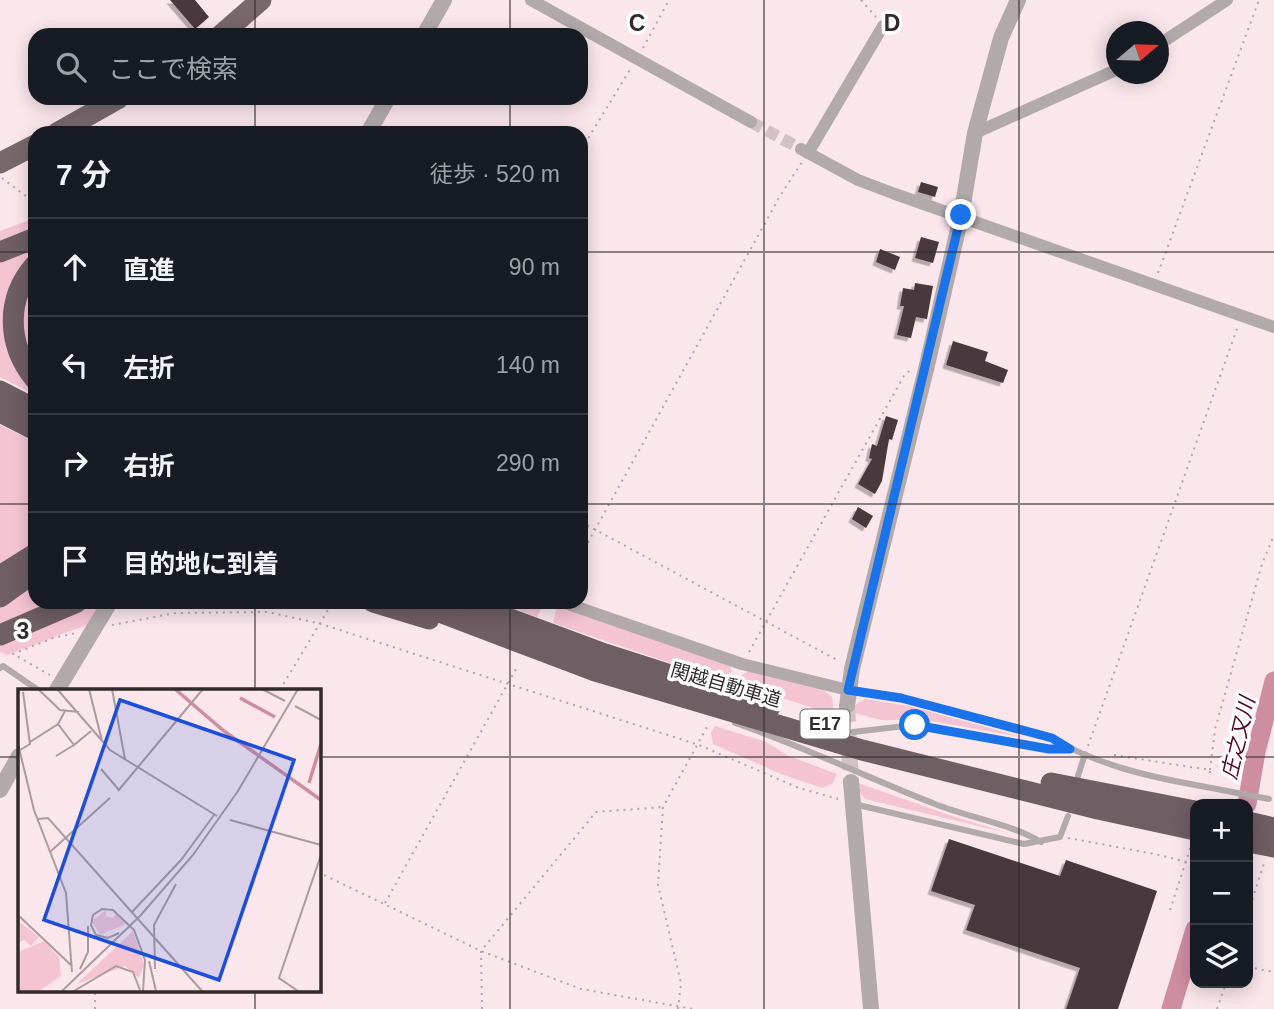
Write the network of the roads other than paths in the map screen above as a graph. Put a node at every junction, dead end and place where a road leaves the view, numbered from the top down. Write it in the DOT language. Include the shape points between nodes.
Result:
graph roads {
  1 [pos="261,0"];
  2 [pos="444,0"];
  3 [pos="531,0"];
  4 [pos="1018,0"];
  5 [pos="1227,0"];
  6 [pos="883,26"];
  7 [pos="228,28"];
  8 [pos="428,28"];
  9 [pos="581,28"];
  10 [pos="588,32"];
  11 [pos="1169,38"];
  12 [pos="1106,74"];
  13 [pos="107,105"];
  14 [pos="383,105"];
  15 [pos="751,122"];
  16 [pos="69,126"];
  17 [pos="372,126"];
  18 [pos="975,133"];
  19 [pos="28,149"];
  20 [pos="0,163"];
  21 [pos="961,215"];
  22 [pos="28,241"];
  23 [pos="0,253"];
  24 [pos="28,277"];
  25 [pos="1274,327"];
  26 [pos="28,368"];
  27 [pos="0,391"];
  28 [pos="28,405"];
  29 [pos="0,412"];
  30 [pos="28,426"];
  31 [pos="28,558"];
  32 [pos="0,576"];
  33 [pos="28,577"];
  34 [pos="0,597"];
  35 [pos="61,609"];
  36 [pos="106,609"];
  37 [pos="396,609"];
  38 [pos="431,609"];
  39 [pos="483,609"];
  40 [pos="583,609"];
  41 [pos="0,635"];
  42 [pos="0,668"];
  43 [pos="595,671"];
  44 [pos="59,687"];
  45 [pos="35,689"];
  46 [pos="848,698"];
  47 [pos="702,702"];
  48 [pos="719,718"];
  49 [pos="732,722"];
  50 [pos="853,732"];
  51 [pos="1070,749"];
  52 [pos="1085,754"];
  53 [pos="18,758"];
  54 [pos="1078,776"];
  55 [pos="851,782"];
  56 [pos="0,790"];
  57 [pos="1272,799"];
  58 [pos="853,803"];
  59 [pos="1190,810"];
  60 [pos="1068,817"];
  61 [pos="1253,823"];
  62 [pos="1274,828"];
  63 [pos="1190,835"];
  64 [pos="1041,842"];
  65 [pos="1253,843"];
  66 [pos="1271,848"];
  67 [pos="871,1009"];
  1 -- 7 [label="highway"];
  2 -- 8 [label="street"];
  3 -- 9 [label="street"];
  4 -- 18 [label="street" via="1000,38"];
  5 -- 11 [label="street"];
  6 -- 21 [label="street" via="804,151 858,180"];
  10 -- 15 [label="street"];
  12 -- 18 [label="street"];
  13 -- 16 [label="highway"];
  14 -- 17 [label="street"];
  18 -- 21 [label="street"];
  19 -- 20 [label="highway"];
  21 -- 25 [label="street"];
  21 -- 46 [label="street"];
  22 -- 23 [label="highway"];
  24 -- 26 [label="highway" via="18,293 13,327"];
  27 -- 28 [label="highway"];
  29 -- 30 [label="highway"];
  31 -- 32 [label="highway"];
  33 -- 34 [label="highway"];
  35 -- 41 [label="highway"];
  36 -- 44 [label="street"];
  37 -- 43 [label="highway"];
  38 -- 43 [label="highway, 関越自動車道 / E17"];
  39 -- 50 [label="highway, 関越自動車道 / E17"];
  40 -- 46 [label="street"];
  42 -- 45 [label="lane"];
  43 -- 47 [label="highway, 関越自動車道 / E17"];
  46 -- 51 [label="lane" via="901,698 1052,738"];
  47 -- 48 [label="lane"];
  47 -- 63 [label="highway, 関越自動車道 / E17" via="874,753"];
  49 -- 64 [label="lane" via="944,808 1023,831"];
  50 -- 51 [label="lane" via="915,725"];
  50 -- 59 [label="highway, 関越自動車道 / E17" via="1014,775"];
  51 -- 52 [label="lane"];
  52 -- 54 [label="lane"];
  52 -- 57 [label="lane, bridge" via="1122,769"];
  53 -- 56 [label="street"];
  55 -- 58 [label="street"];
  58 -- 64 [label="lane" via="1024,844"];
  58 -- 67 [label="street"];
  60 -- 64 [label="lane" via="1060,837"];
  61 -- 62 [label="highway, bridge"];
  65 -- 66 [label="highway, bridge"];
}
